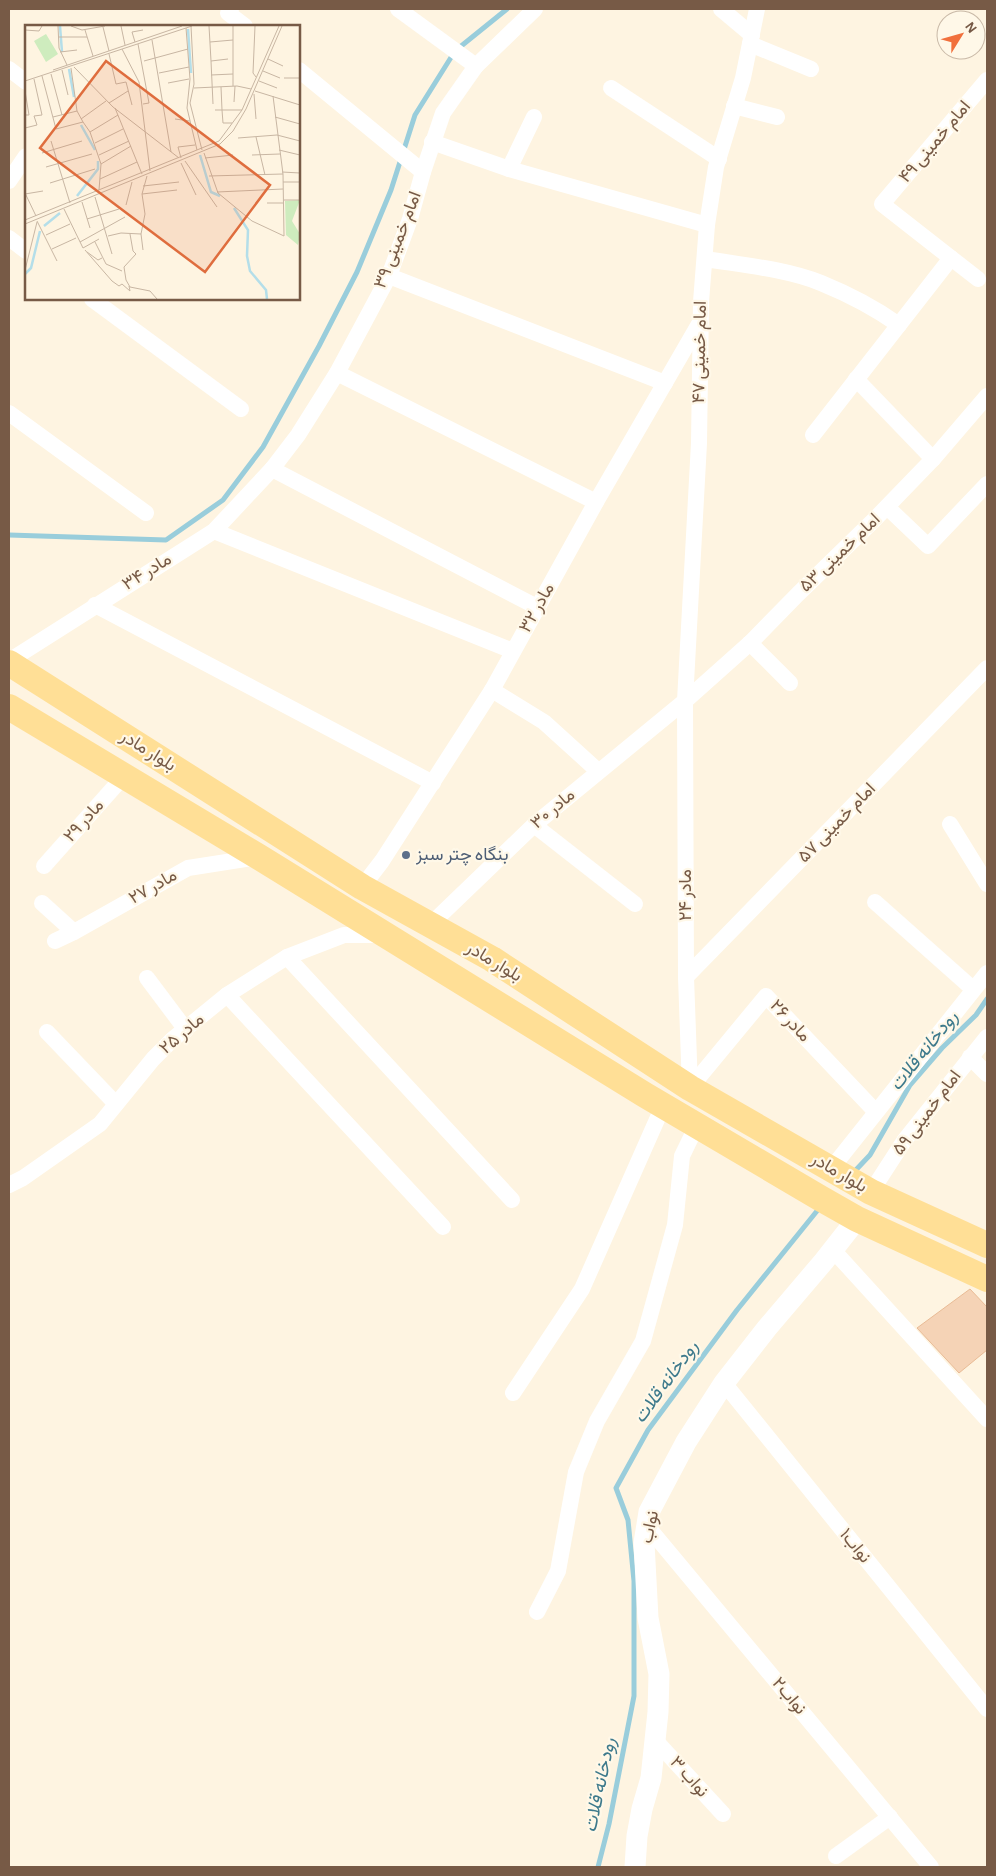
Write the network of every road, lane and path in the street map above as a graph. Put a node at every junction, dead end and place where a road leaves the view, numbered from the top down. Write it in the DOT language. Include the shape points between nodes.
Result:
graph roads {
  1 [pos="231,9"];
  2 [pos="398,9"];
  3 [pos="535,9"];
  4 [pos="721,9"];
  5 [pos="757,9"];
  6 [pos="244,25"];
  7 [pos="751,39"];
  8 [pos="476,66"];
  9 [pos="9,69"];
  10 [pos="811,69"];
  11 [pos="300,71"];
  12 [pos="987,80"];
  13 [pos="25,81"];
  14 [pos="611,88"];
  15 [pos="734,106"];
  16 [pos="534,117"];
  17 [pos="777,117"];
  18 [pos="432,142"];
  19 [pos="25,157"];
  20 [pos="718,159"];
  21 [pos="509,169"];
  22 [pos="423,172"];
  23 [pos="9,181"];
  24 [pos="707,225"];
  25 [pos="9,238"];
  26 [pos="25,249"];
  27 [pos="951,258"];
  28 [pos="705,259"];
  29 [pos="389,276"];
  30 [pos="978,279"];
  31 [pos="93,300"];
  32 [pos="700,322"];
  33 [pos="899,324"];
  34 [pos="336,373"];
  35 [pos="856,379"];
  36 [pos="665,383"];
  37 [pos="987,396"];
  38 [pos="241,409"];
  39 [pos="9,414"];
  40 [pos="812,435"];
  41 [pos="933,459"];
  42 [pos="272,469"];
  43 [pos="987,484"];
  44 [pos="596,502"];
  45 [pos="887,507"];
  46 [pos="146,513"];
  47 [pos="214,531"];
  48 [pos="95,605"];
  49 [pos="537,606"];
  50 [pos="750,643"];
  51 [pos="514,651"];
  52 [pos="9,662"];
  53 [pos="987,668"];
  54 [pos="790,683"];
  55 [pos="492,690"];
  56 [pos="685,701"];
  57 [pos="9,707"];
  58 [pos="598,771"];
  59 [pos="124,776"];
  60 [pos="433,783"];
  61 [pos="950,824"];
  62 [pos="534,825"];
  63 [pos="259,857"];
  64 [pos="44,866"];
  65 [pos="987,884"];
  66 [pos="362,887"];
  67 [pos="875,902"];
  68 [pos="42,903"];
  69 [pos="635,904"];
  70 [pos="430,925"];
  71 [pos="74,932"];
  72 [pos="384,935"];
  73 [pos="55,941"];
  74 [pos="287,957"];
  75 [pos="492,959"];
  76 [pos="987,973"];
  77 [pos="686,977"];
  78 [pos="147,978"];
  79 [pos="473,989"];
  80 [pos="973,990"];
  81 [pos="228,995"];
  82 [pos="186,1030"];
  83 [pos="47,1032"];
  84 [pos="987,1036"];
  85 [pos="970,1057"];
  86 [pos="987,1074"];
  87 [pos="690,1088"];
  88 [pos="116,1104"];
  89 [pos="663,1106"];
  90 [pos="875,1111"];
  91 [pos="696,1125"];
  92 [pos="851,1180"];
  93 [pos="9,1184"];
  94 [pos="512,1200"];
  95 [pos="851,1215"];
  96 [pos="443,1227"];
  97 [pos="987,1245"];
  98 [pos="833,1250"];
  99 [pos="987,1279"];
  100 [pos="724,1383"];
  101 [pos="513,1393"];
  102 [pos="987,1419"];
  103 [pos="647,1526"];
  104 [pos="537,1612"];
  105 [pos="987,1709"];
  106 [pos="655,1740"];
  107 [pos="723,1814"];
  108 [pos="890,1817"];
  109 [pos="836,1856"];
  110 [pos="635,1867"];
  111 [pos="931,1867"];
  1 -- 6 [label="street" via="228,12"];
  2 -- 8 [label="street"];
  3 -- 8 [label="street"];
  4 -- 7 [label="street"];
  5 -- 7 [label="street, امام خمینی ۴۷"];
  7 -- 10 [label="street"];
  7 -- 15 [label="street, امام خمینی ۴۷"];
  8 -- 18 [label="street" via="443,113"];
  9 -- 13 [label="street"];
  11 -- 22 [label="street, امام خمینی ۳۹"];
  12 -- 27 [label="street, امام خمینی ۴۹" via="882,204"];
  14 -- 20 [label="street"];
  15 -- 17 [label="street"];
  15 -- 20 [label="street, امام خمینی ۴۷"];
  16 -- 21 [label="street"];
  18 -- 21 [label="street"];
  18 -- 22 [label="street"];
  19 -- 23 [label="street"];
  20 -- 24 [label="street, امام خمینی ۴۷"];
  21 -- 24 [label="street"];
  22 -- 29 [label="street, امام خمینی ۳۹"];
  24 -- 28 [label="street, امام خمینی ۴۷"];
  25 -- 26 [label="street"];
  27 -- 30 [label="street"];
  27 -- 33 [label="street"];
  28 -- 32 [label="street, امام خمینی ۴۷"];
  28 -- 33 [label="street" via="772,270 820,283 880,311"];
  29 -- 34 [label="street, امام خمینی ۳۹"];
  29 -- 36 [label="street"];
  31 -- 38 [label="street"];
  32 -- 36 [label="street, مادر ۳۲"];
  32 -- 56 [label="street, امام خمینی ۴۷" via="699,443"];
  33 -- 35 [label="street"];
  34 -- 42 [label="street, امام خمینی ۳۹" via="298,435"];
  34 -- 44 [label="street"];
  35 -- 40 [label="street"];
  35 -- 41 [label="street"];
  36 -- 44 [label="street, مادر ۳۲"];
  37 -- 41 [label="street, امام خمینی ۵۳"];
  39 -- 46 [label="street"];
  41 -- 45 [label="street, امام خمینی ۵۳"];
  42 -- 47 [label="street, مادر ۳۴"];
  42 -- 49 [label="street"];
  43 -- 45 [label="street" via="928,546"];
  44 -- 49 [label="street, مادر ۳۲"];
  45 -- 50 [label="street, امام خمینی ۵۳"];
  47 -- 48 [label="street, مادر ۳۴"];
  47 -- 51 [label="street"];
  48 -- 52 [label="street, مادر ۳۴"];
  48 -- 60 [label="street"];
  49 -- 51 [label="street, مادر ۳۲"];
  50 -- 54 [label="street"];
  50 -- 56 [label="street, امام خمینی ۵۳"];
  51 -- 55 [label="street, مادر ۳۲"];
  52 -- 66 [label="main road, بلوار مادر"];
  53 -- 77 [label="street, امام خمینی ۵۷"];
  55 -- 58 [label="street" via="544,722"];
  55 -- 60 [label="street, مادر ۳۲"];
  56 -- 58 [label="street, مادر ۳۰"];
  56 -- 77 [label="street, مادر ۲۴"];
  57 -- 59 [label="main road, بلوار مادر"];
  58 -- 62 [label="street, مادر ۳۰"];
  59 -- 63 [label="main road, بلوار مادر"];
  59 -- 64 [label="street, مادر ۲۹"];
  60 -- 66 [label="street, مادر ۳۲"];
  61 -- 65 [label="street"];
  62 -- 69 [label="street"];
  62 -- 70 [label="street, مادر ۳۰"];
  63 -- 71 [label="street, مادر ۲۷" via="188,868"];
  63 -- 72 [label="main road, بلوار مادر"];
  66 -- 70 [label="main road, بلوار مادر"];
  67 -- 80 [label="street"];
  68 -- 71 [label="street"];
  70 -- 75 [label="main road, بلوار مادر"];
  71 -- 73 [label="street, مادر ۲۷"];
  72 -- 74 [label="street, مادر ۲۵" via="344,935"];
  72 -- 79 [label="main road, بلوار مادر"];
  74 -- 81 [label="street, مادر ۲۵"];
  74 -- 94 [label="street"];
  75 -- 79 [label="main road"];
  75 -- 87 [label="main road, بلوار مادر"];
  76 -- 80 [label="street"];
  77 -- 87 [label="street, مادر ۲۴"];
  78 -- 82 [label="street"];
  79 -- 89 [label="main road, بلوار مادر"];
  80 -- 90 [label="street"];
  81 -- 82 [label="street, مادر ۲۵"];
  81 -- 96 [label="street"];
  82 -- 88 [label="street, مادر ۲۵" via="153,1060"];
  83 -- 88 [label="street"];
  84 -- 85 [label="street, امام خمینی ۵۹"];
  85 -- 86 [label="street"];
  85 -- 92 [label="street, امام خمینی ۵۹" via="904,1141"];
  87 -- 90 [label="street, مادر ۲۶" via="766,996"];
  87 -- 92 [label="main road, بلوار مادر"];
  88 -- 93 [label="street, مادر ۲۵" via="100,1124 23,1178"];
  89 -- 91 [label="main road, بلوار مادر"];
  89 -- 101 [label="street" via="582,1289"];
  90 -- 92 [label="street"];
  91 -- 95 [label="main road, بلوار مادر"];
  91 -- 104 [label="street" via="682,1156 674,1225 643,1341 597,1421 576,1472 558,1571"];
  92 -- 97 [label="main road, بلوار مادر"];
  95 -- 98 [label="street, نواب"];
  95 -- 99 [label="main road, بلوار مادر"];
  98 -- 100 [label="street, نواب"];
  98 -- 102 [label="street"];
  100 -- 103 [label="street, نواب" via="686,1442 649,1512"];
  100 -- 105 [label="street, نواب۱"];
  103 -- 106 [label="street, نواب" via="644,1544 648,1618 659,1674"];
  103 -- 108 [label="street, نواب۲"];
  106 -- 107 [label="street, نواب ۳"];
  106 -- 110 [label="street, نواب" via="651,1778 636,1836"];
  108 -- 109 [label="street"];
  108 -- 111 [label="street, نواب۲"];
}
